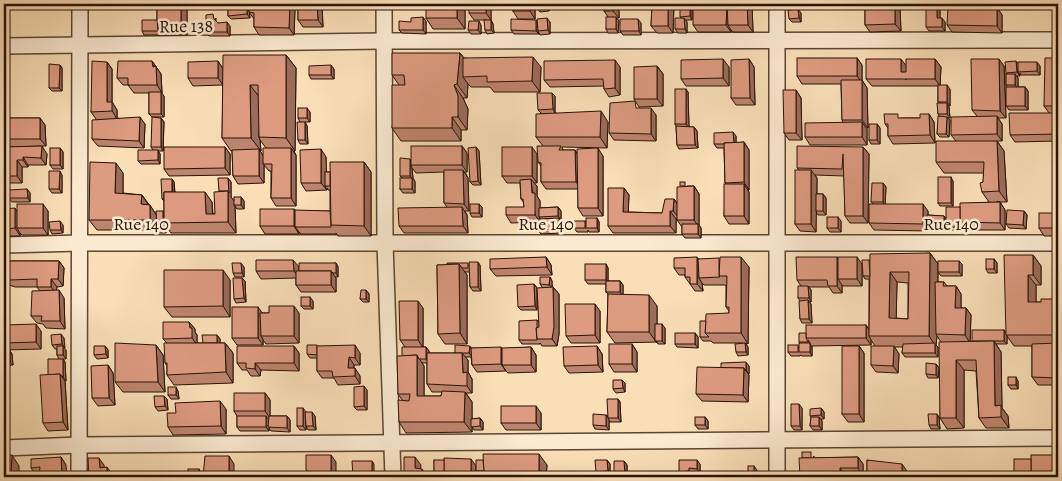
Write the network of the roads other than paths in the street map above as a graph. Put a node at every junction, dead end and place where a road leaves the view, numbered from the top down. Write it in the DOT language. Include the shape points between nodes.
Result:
graph roads {
  1 [pos="80,4"];
  2 [pos="384,4"];
  3 [pos="777,4"];
  4 [pos="777,40"];
  5 [pos="1058,40"];
  6 [pos="382,41"];
  7 [pos="4,46"];
  8 [pos="80,46"];
  9 [pos="778,242"];
  10 [pos="80,243"];
  11 [pos="385,243"];
  12 [pos="1058,243"];
  13 [pos="4,245"];
  14 [pos="1058,438"];
  15 [pos="777,440"];
  16 [pos="393,443"];
  17 [pos="79,445"];
  18 [pos="4,448"];
  19 [pos="79,477"];
  20 [pos="393,477"];
  21 [pos="777,477"];
  1 -- 8 [label="street"];
  2 -- 6 [label="street"];
  3 -- 4 [label="street"];
  4 -- 5 [label="street, Rue 138"];
  4 -- 6 [label="street, Rue 138"];
  4 -- 9 [label="street"];
  6 -- 8 [label="street, Rue 138"];
  6 -- 11 [label="street"];
  7 -- 8 [label="street, Rue 138"];
  8 -- 10 [label="street"];
  9 -- 11 [label="street, Rue 140"];
  9 -- 12 [label="street, Rue 140"];
  9 -- 15 [label="street"];
  10 -- 11 [label="street, Rue 140"];
  10 -- 13 [label="street, Rue 140"];
  10 -- 17 [label="street"];
  11 -- 16 [label="street"];
  14 -- 15 [label="street"];
  15 -- 16 [label="street"];
  15 -- 21 [label="street"];
  16 -- 17 [label="street"];
  16 -- 20 [label="street"];
  17 -- 18 [label="street"];
  17 -- 19 [label="street"];
}
